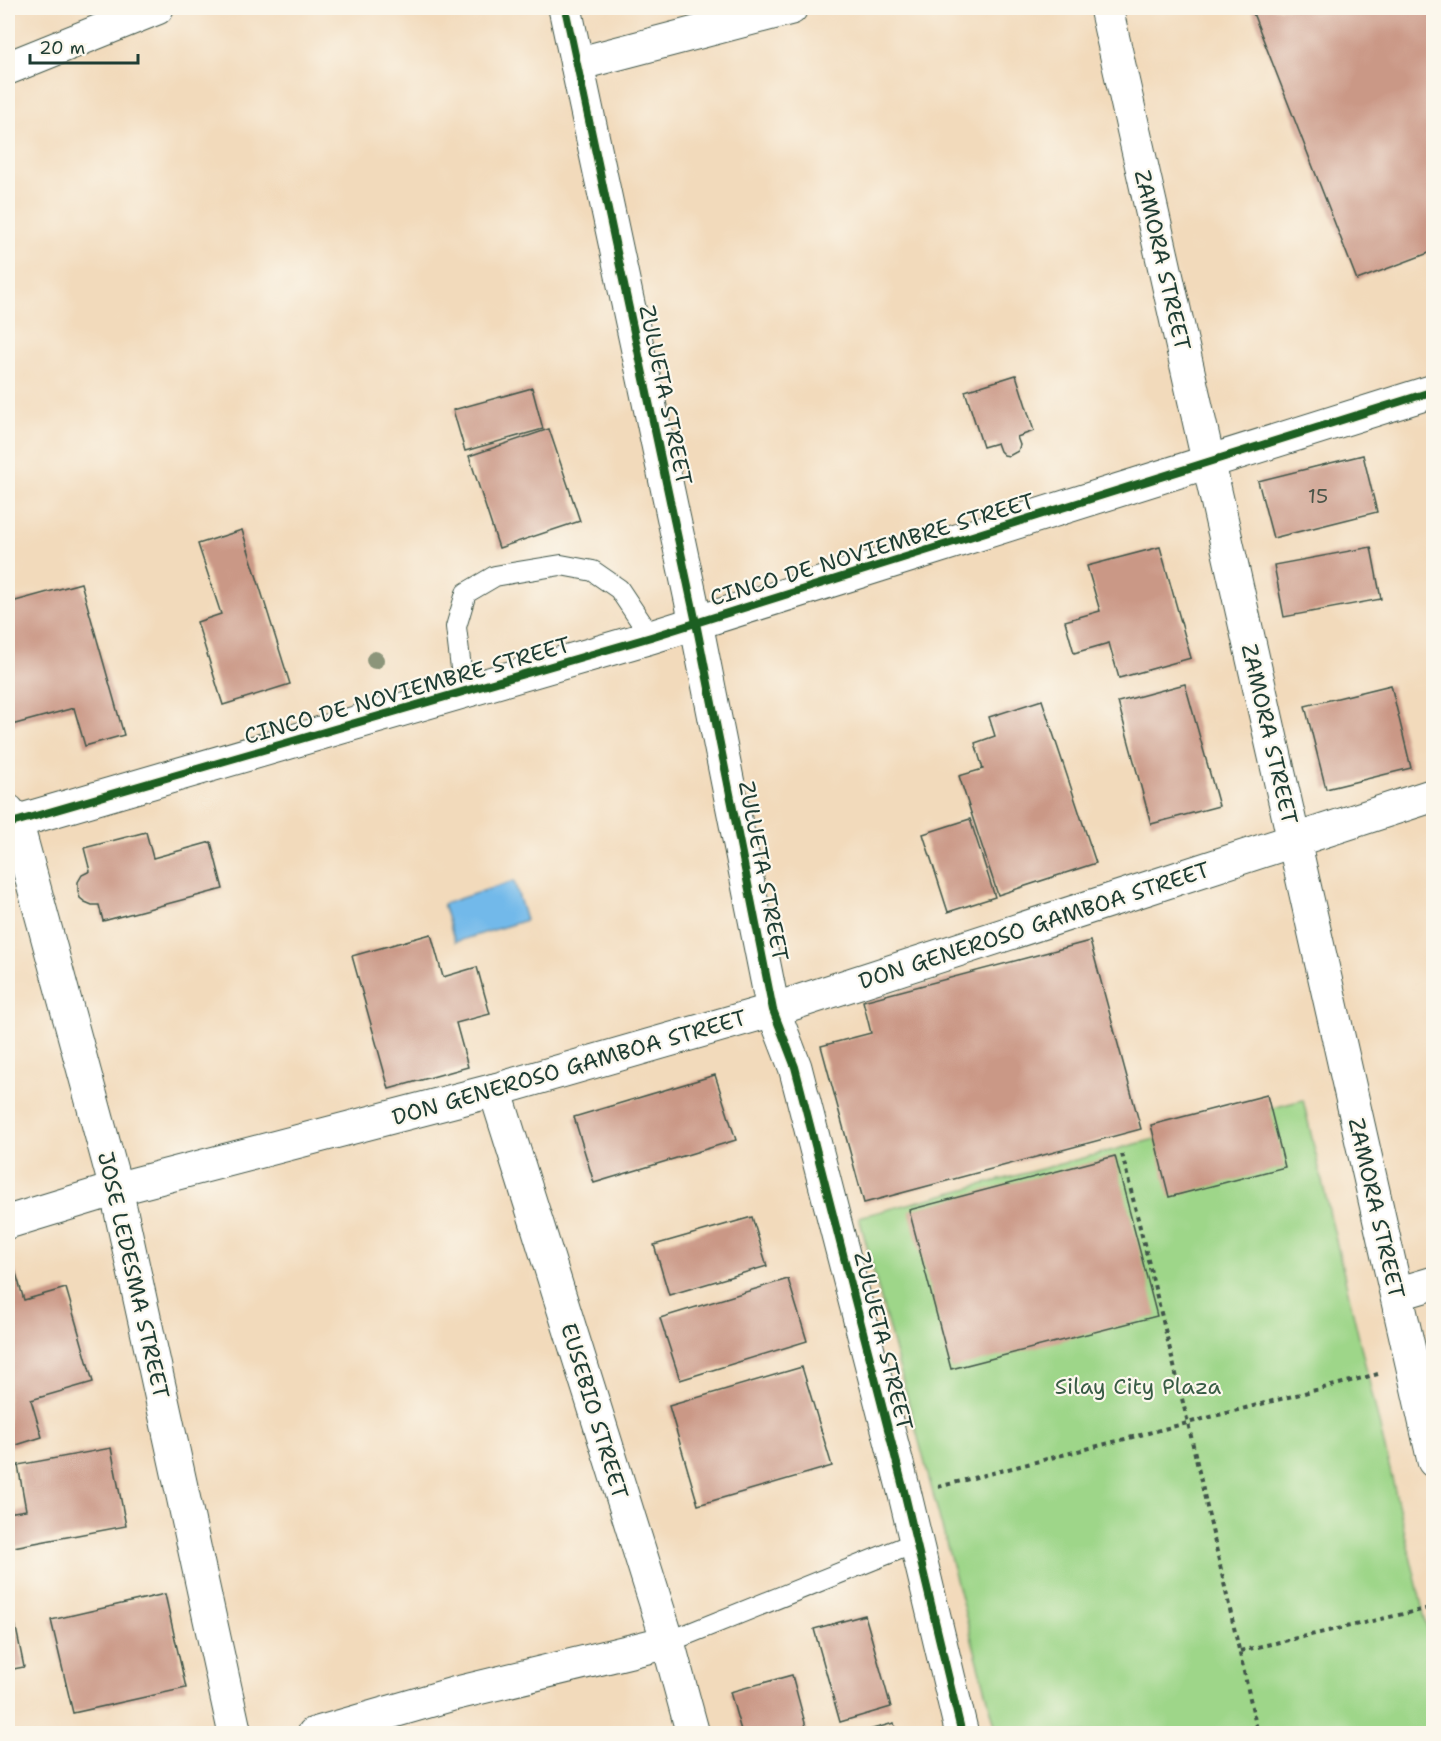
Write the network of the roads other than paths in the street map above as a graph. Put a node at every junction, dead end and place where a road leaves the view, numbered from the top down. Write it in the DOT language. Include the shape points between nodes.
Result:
graph roads {
  1 [pos="157,8"];
  2 [pos="565,8"];
  3 [pos="790,8"];
  4 [pos="1106,8"];
  5 [pos="577,64"];
  6 [pos="8,68"];
  7 [pos="1434,391"];
  8 [pos="1209,463"];
  9 [pos="696,623"];
  10 [pos="651,637"];
  11 [pos="464,693"];
  12 [pos="1434,795"];
  13 [pos="10,819"];
  14 [pos="1294,840"];
  15 [pos="773,1010"];
  16 [pos="495,1090"];
  17 [pos="116,1189"];
  18 [pos="8,1222"];
  19 [pos="1434,1283"];
  20 [pos="1397,1294"];
  21 [pos="1428,1416"];
  22 [pos="1434,1461"];
  23 [pos="917,1542"];
  24 [pos="668,1642"];
  25 [pos="235,1734"];
  26 [pos="314,1734"];
  27 [pos="693,1734"];
  28 [pos="962,1734"];
  1 -- 6 [label="street"];
  2 -- 5 [label="street, ZULUETA STREET"];
  3 -- 5 [label="street"];
  4 -- 8 [label="street, ZAMORA STREET"];
  5 -- 9 [label="street, ZULUETA STREET"];
  7 -- 8 [label="street, CINCO DE NOVIEMBRE STREET"];
  8 -- 9 [label="street, CINCO DE NOVIEMBRE STREET"];
  8 -- 14 [label="street, ZAMORA STREET"];
  9 -- 10 [label="street, CINCO DE NOVIEMBRE STREET"];
  9 -- 15 [label="street, ZULUETA STREET"];
  10 -- 11 [label="street, CINCO DE NOVIEMBRE STREET"];
  10 -- 11 [label="lane" via="620,589 593,571 561,565 495,576 466,593 456,627"];
  11 -- 13 [label="street, CINCO DE NOVIEMBRE STREET"];
  12 -- 14 [label="street, DON GENEROSO GAMBOA STREET"];
  13 -- 17 [label="street, JOSE LEDESMA STREET"];
  14 -- 15 [label="street, DON GENEROSO GAMBOA STREET"];
  14 -- 20 [label="street, ZAMORA STREET"];
  15 -- 16 [label="street, DON GENEROSO GAMBOA STREET"];
  15 -- 23 [label="street, ZULUETA STREET" via="795,1067"];
  16 -- 17 [label="street, DON GENEROSO GAMBOA STREET"];
  16 -- 24 [label="street, EUSEBIO STREET"];
  17 -- 18 [label="street, DON GENEROSO GAMBOA STREET"];
  17 -- 25 [label="street, JOSE LEDESMA STREET"];
  19 -- 20 [label="street"];
  20 -- 21 [label="street, ZAMORA STREET"];
  21 -- 22 [label="street, ZAMORA STREET"];
  23 -- 24 [label="lane"];
  23 -- 28 [label="street, ZULUETA STREET"];
  24 -- 26 [label="street" via="453,1694"];
  24 -- 27 [label="street, EUSEBIO STREET"];
}
